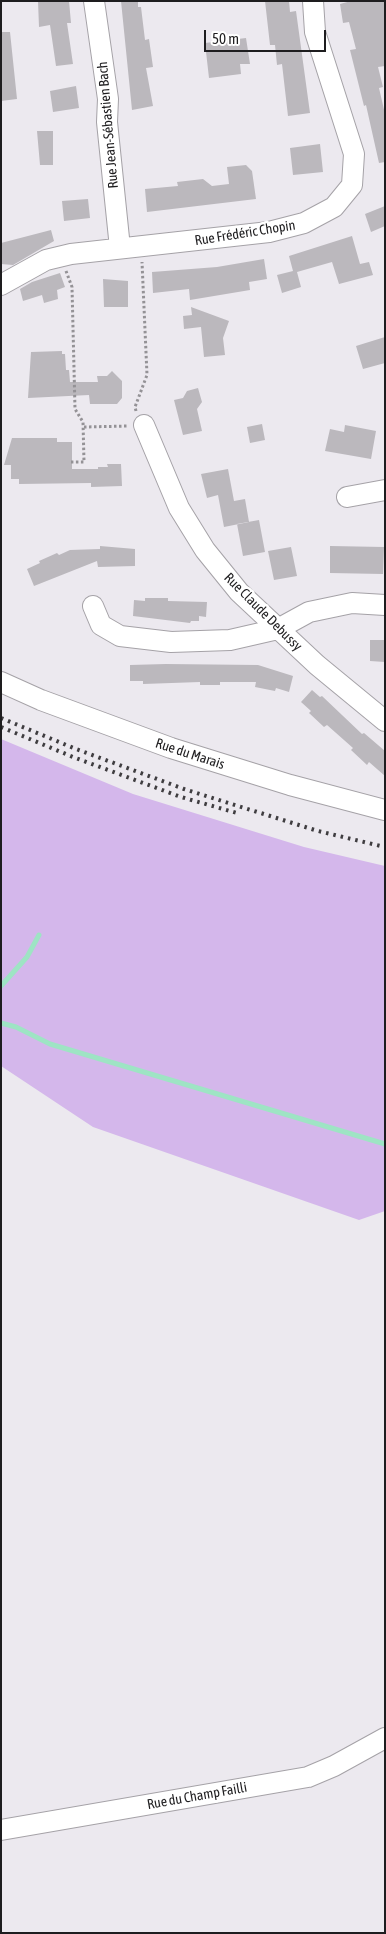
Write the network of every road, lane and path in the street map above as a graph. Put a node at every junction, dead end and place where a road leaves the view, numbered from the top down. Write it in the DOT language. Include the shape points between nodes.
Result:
graph roads {
  1 [pos="94,1"];
  2 [pos="313,1"];
  3 [pos="142,247"];
  4 [pos="120,248"];
  5 [pos="60,257"];
  6 [pos="1,285"];
  7 [pos="144,425"];
  8 [pos="84,427"];
  9 [pos="71,462"];
  10 [pos="385,490"];
  11 [pos="347,497"];
  12 [pos="385,605"];
  13 [pos="93,606"];
  14 [pos="278,629"];
  15 [pos="1,682"];
  16 [pos="385,721"];
  17 [pos="385,810"];
  18 [pos="385,1738"];
  19 [pos="1,1830"];
  1 -- 4 [label="street, Rue Jean-Sébastien Bach" via="108,99 107,122"];
  2 -- 3 [label="street, Rue Frédéric Chopin" via="315,32 354,154 352,185 334,207 304,223 254,234"];
  3 -- 4 [label="street, Rue Frédéric Chopin"];
  3 -- 7 [label="path" via="147,375 135,407"];
  4 -- 5 [label="street, Rue Frédéric Chopin"];
  5 -- 6 [label="street, Rue Frédéric Chopin" via="46,260"];
  5 -- 8 [label="path" via="72,287 75,409"];
  7 -- 8 [label="path"];
  7 -- 14 [label="street, Rue Claude Debussy" via="179,508 205,550 239,592"];
  8 -- 9 [label="path" via="84,462"];
  10 -- 11 [label="street"];
  12 -- 14 [label="street" via="352,603 309,612"];
  13 -- 14 [label="street" via="101,625 120,636 171,642 230,640"];
  14 -- 16 [label="street, Rue Claude Debussy"];
  15 -- 17 [label="street, Rue du Marais" via="171,748"];
  18 -- 19 [label="street, Rue du Champ Failli" via="308,1777"];
}
